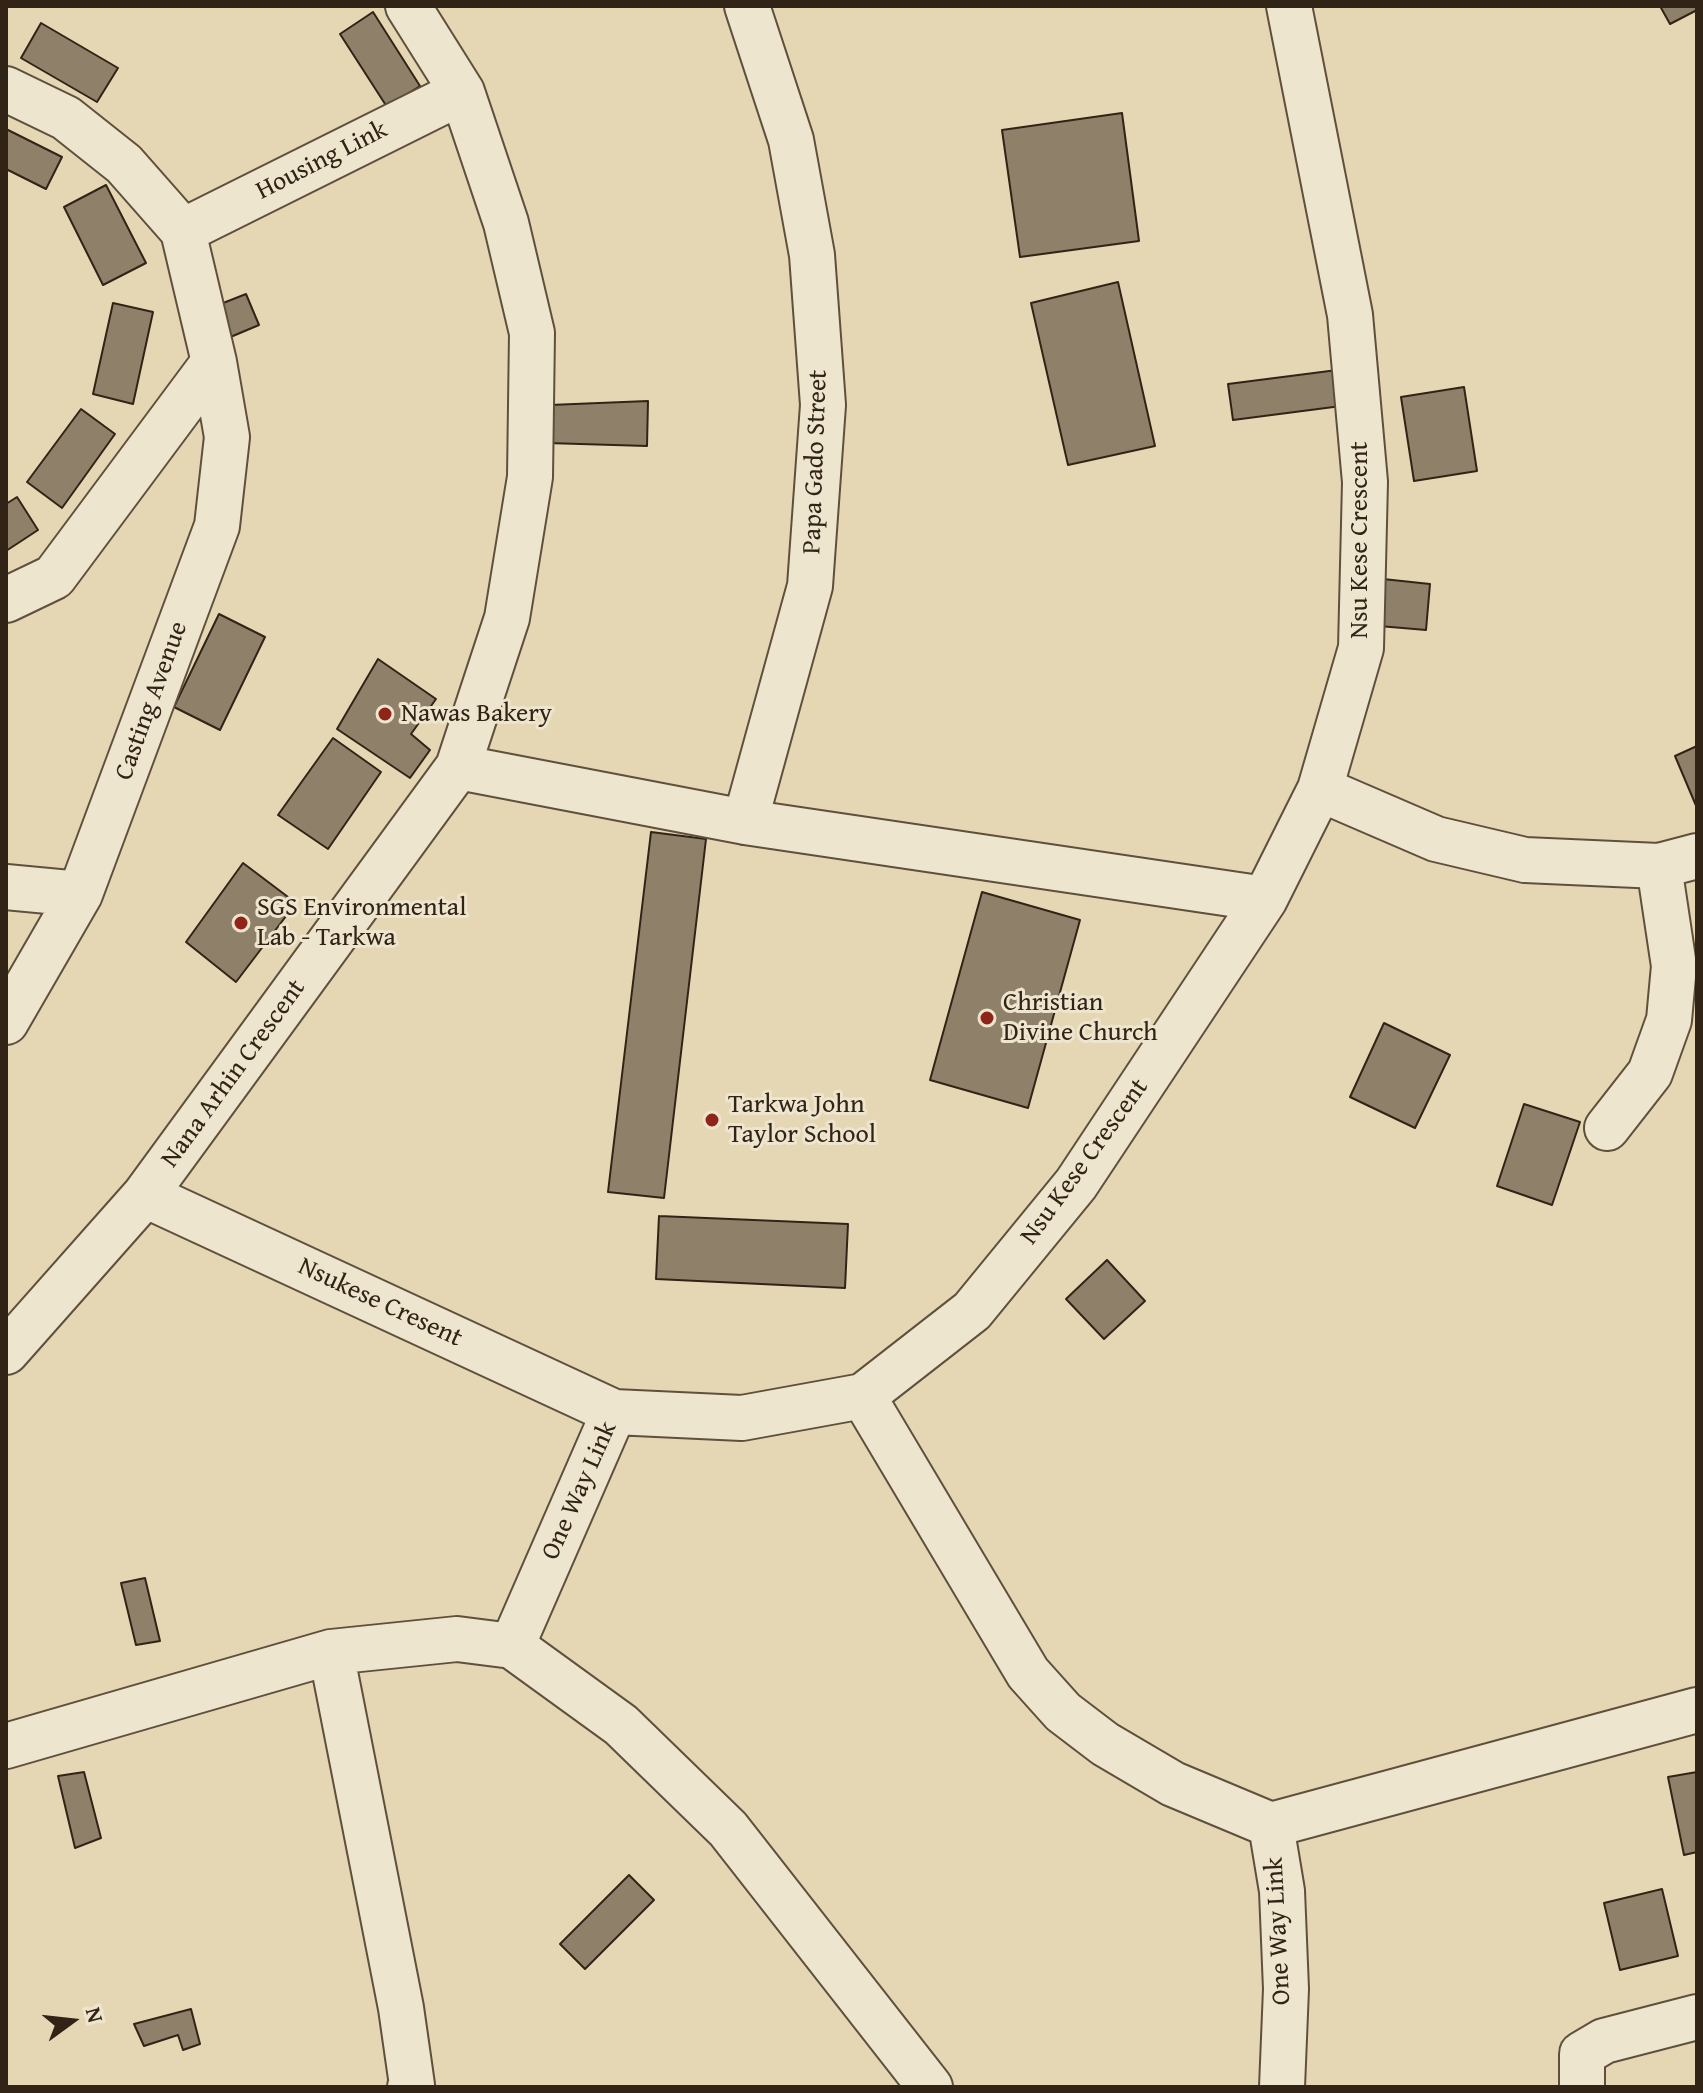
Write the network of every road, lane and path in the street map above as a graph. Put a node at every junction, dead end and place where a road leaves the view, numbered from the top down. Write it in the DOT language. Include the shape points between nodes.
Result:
graph roads {
  1 [pos="408,6"];
  2 [pos="747,6"];
  3 [pos="1289,6"];
  4 [pos="6,89"];
  5 [pos="462,92"];
  6 [pos="183,231"];
  7 [pos="214,362"];
  8 [pos="6,600"];
  9 [pos="458,767"];
  10 [pos="1320,789"];
  11 [pos="745,822"];
  12 [pos="1678,861"];
  13 [pos="6,887"];
  14 [pos="80,894"];
  15 [pos="1265,899"];
  16 [pos="6,1022"];
  17 [pos="1607,1128"];
  18 [pos="145,1195"];
  19 [pos="6,1352"];
  20 [pos="863,1396"];
  21 [pos="614,1412"];
  22 [pos="512,1646"];
  23 [pos="331,1652"];
  24 [pos="1697,1710"];
  25 [pos="6,1746"];
  26 [pos="1271,1825"];
  27 [pos="1697,2017"];
  28 [pos="412,2086"];
  29 [pos="930,2087"];
  30 [pos="1282,2087"];
  31 [pos="1582,2087"];
  1 -- 5 [label="street, Nana Arhin Crescent"];
  2 -- 11 [label="street, Papa Gado Street" via="791,140 812,255 823,405 810,586"];
  3 -- 10 [label="street, Nsu Kese Crescent" via="1350,315 1365,482 1361,648"];
  4 -- 6 [label="street" via="66,118 124,164"];
  5 -- 6 [label="street, Housing Link"];
  5 -- 9 [label="street, Nana Arhin Crescent" via="506,223 532,333 530,477 507,618"];
  6 -- 7 [label="street, Casting Avenue"];
  7 -- 8 [label="street" via="54,577"];
  7 -- 14 [label="street, Casting Avenue" via="227,437 217,526"];
  9 -- 11 [label="street"];
  9 -- 18 [label="street, Nana Arhin Crescent"];
  10 -- 12 [label="street" via="1436,839 1525,860"];
  10 -- 15 [label="street, Nsu Kese Crescent"];
  11 -- 15 [label="street"];
  12 -- 17 [label="street" via="1669,1020 1650,1073"];
  13 -- 14 [label="street"];
  14 -- 16 [label="street, Casting Avenue"];
  15 -- 20 [label="street, Nsu Kese Crescent" via="1076,1184 972,1311"];
  18 -- 19 [label="street, Nana Arhin Crescent"];
  18 -- 21 [label="street, Nsukese Cresent"];
  20 -- 21 [label="street, One Way Link" via="742,1418"];
  20 -- 26 [label="street, One Way Link" via="1028,1673 1063,1712 1173,1784"];
  21 -- 22 [label="street, One Way Link"];
  22 -- 23 [label="street" via="457,1639"];
  22 -- 29 [label="street" via="621,1725 728,1829"];
  23 -- 25 [label="street"];
  23 -- 28 [label="street"];
  24 -- 26 [label="street"];
  26 -- 30 [label="street, One Way Link" via="1282,1891"];
  27 -- 31 [label="street" via="1604,2041 1582,2054"];
}
